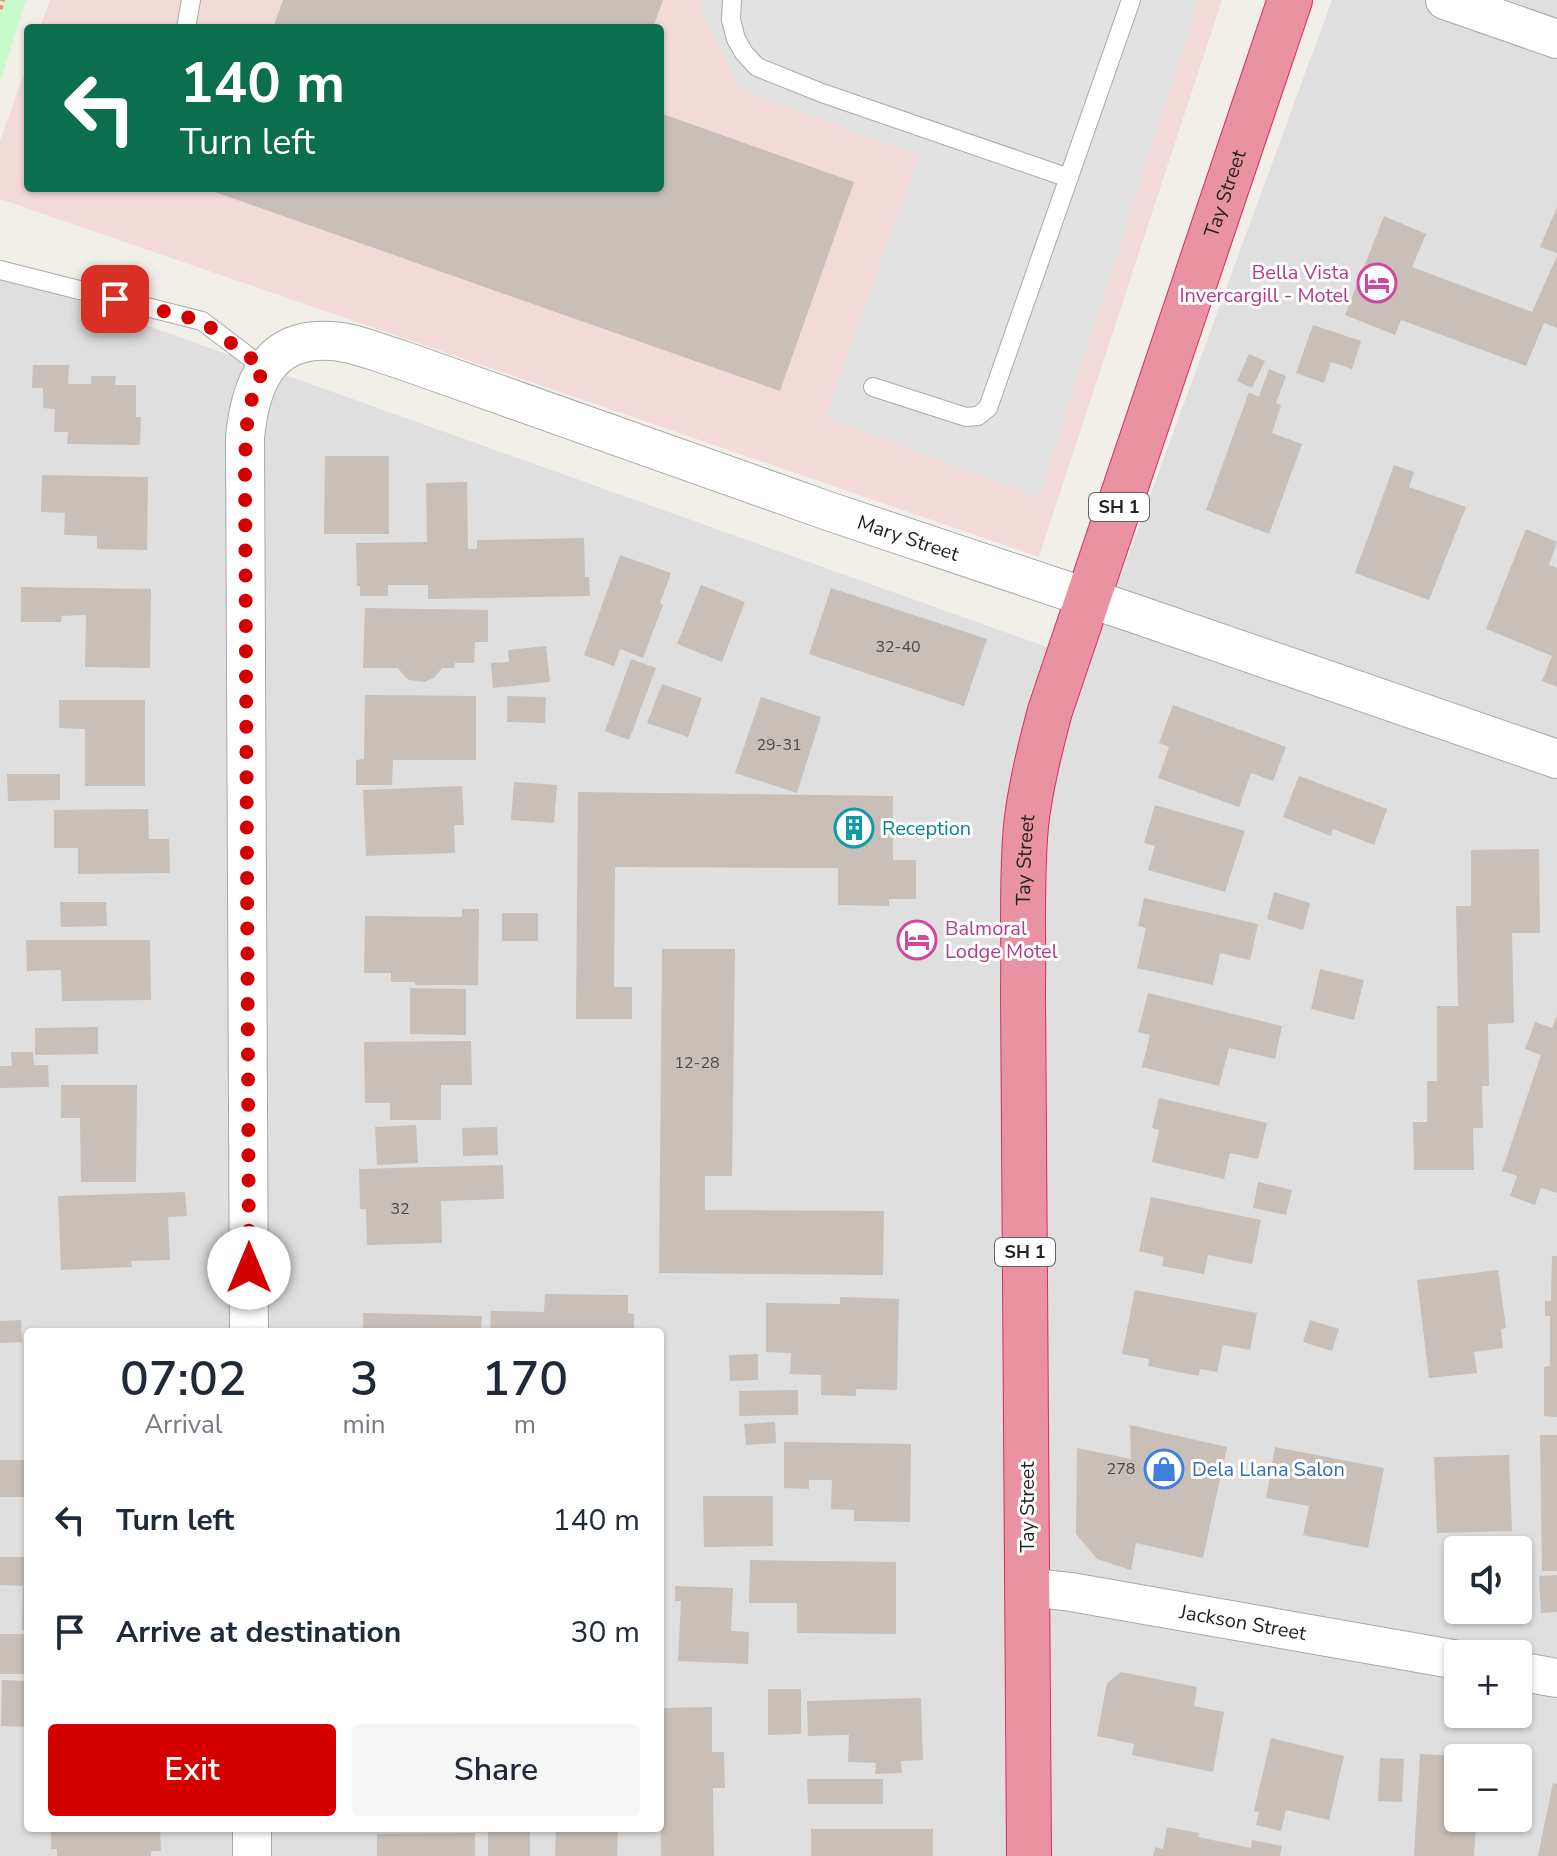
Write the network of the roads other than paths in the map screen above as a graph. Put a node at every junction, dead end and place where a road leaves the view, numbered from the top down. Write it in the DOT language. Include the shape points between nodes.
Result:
graph roads {
  1 [pos="191,0"];
  2 [pos="732,0"];
  3 [pos="1131,0"];
  4 [pos="1290,0"];
  5 [pos="1445,0"];
  6 [pos="187,24"];
  7 [pos="1557,39"];
  8 [pos="1069,178"];
  9 [pos="0,270"];
  10 [pos="264,368"];
  11 [pos="873,387"];
  12 [pos="1088,598"];
  13 [pos="1557,759"];
  14 [pos="249,1328"];
  15 [pos="1028,1587"];
  16 [pos="1444,1658"];
  17 [pos="1532,1674"];
  18 [pos="1557,1678"];
  19 [pos="252,1832"];
  20 [pos="252,1856"];
  21 [pos="1029,1856"];
  1 -- 6 [label="lane"];
  2 -- 8 [label="lane" via="736,39 757,67"];
  3 -- 8 [label="lane"];
  4 -- 12 [label="highway, Tay Street / SH 1"];
  5 -- 7 [label="street"];
  8 -- 11 [label="lane" via="988,408 966,417"];
  9 -- 10 [label="lane" via="202,321"];
  10 -- 12 [label="street, Mary Street" via="279,353 305,342 367,349"];
  10 -- 14 [label="street" via="247,412 245,472"];
  12 -- 13 [label="street, Mary Street"];
  12 -- 15 [label="highway, Tay Street / SH 1" via="1039,749 1026,824"];
  15 -- 16 [label="street, Jackson Street"];
  15 -- 21 [label="highway, Tay Street / SH 1"];
  17 -- 18 [label="street"];
  19 -- 20 [label="street"];
}
